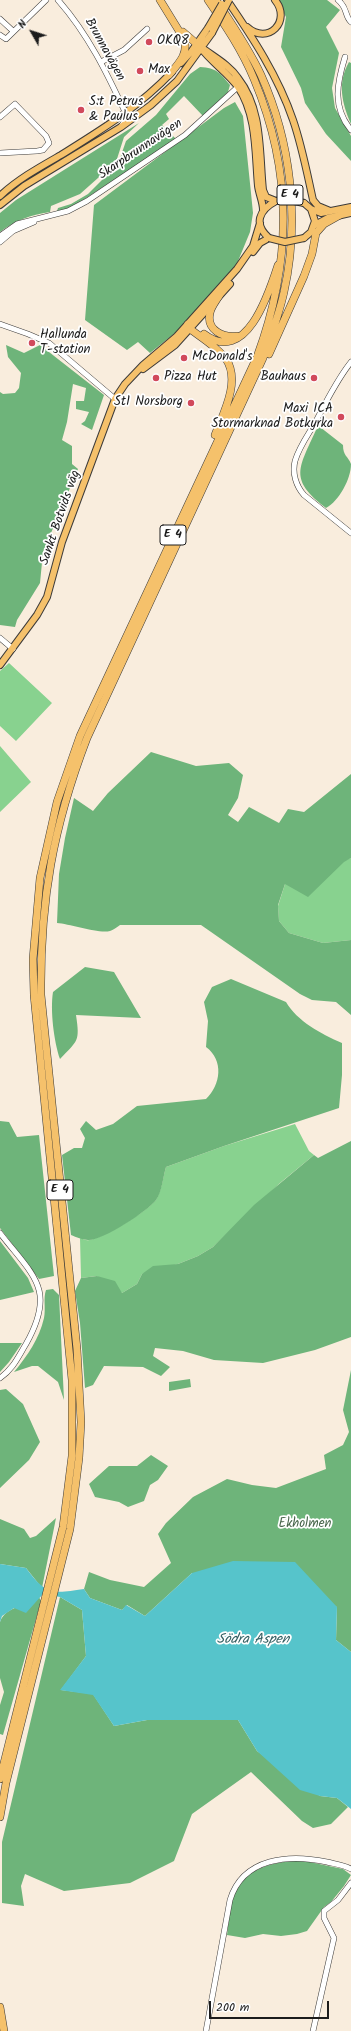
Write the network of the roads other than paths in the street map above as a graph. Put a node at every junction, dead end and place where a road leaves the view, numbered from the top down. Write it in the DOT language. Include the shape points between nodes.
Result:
graph roads {
  1 [pos="46,0"];
  2 [pos="58,0"];
  3 [pos="160,0"];
  4 [pos="208,0"];
  5 [pos="216,0"];
  6 [pos="224,0"];
  7 [pos="228,0"];
  8 [pos="275,0"];
  9 [pos="338,0"];
  10 [pos="0,19"];
  11 [pos="242,22"];
  12 [pos="351,22"];
  13 [pos="176,25"];
  14 [pos="147,29"];
  15 [pos="13,31"];
  16 [pos="210,31"];
  17 [pos="0,35"];
  18 [pos="208,40"];
  19 [pos="199,46"];
  20 [pos="345,57"];
  21 [pos="211,61"];
  22 [pos="221,61"];
  23 [pos="101,62"];
  24 [pos="169,75"];
  25 [pos="177,80"];
  26 [pos="240,85"];
  27 [pos="126,114"];
  28 [pos="137,116"];
  29 [pos="0,117"];
  30 [pos="121,127"];
  31 [pos="351,130"];
  32 [pos="0,153"];
  33 [pos="309,184"];
  34 [pos="0,195"];
  35 [pos="272,202"];
  36 [pos="1,205"];
  37 [pos="308,206"];
  38 [pos="351,207"];
  39 [pos="263,210"];
  40 [pos="330,211"];
  41 [pos="351,213"];
  42 [pos="340,215"];
  43 [pos="43,218"];
  44 [pos="260,222"];
  45 [pos="315,225"];
  46 [pos="0,236"];
  47 [pos="306,236"];
  48 [pos="269,238"];
  49 [pos="0,242"];
  50 [pos="282,249"];
  51 [pos="308,264"];
  52 [pos="220,296"];
  53 [pos="0,324"];
  54 [pos="191,327"];
  55 [pos="243,334"];
  56 [pos="351,362"];
  57 [pos="115,399"];
  58 [pos="245,399"];
  59 [pos="205,475"];
  60 [pos="351,533"];
  61 [pos="0,638"];
  62 [pos="13,649"];
  63 [pos="0,665"];
  64 [pos="0,1233"];
  65 [pos="0,1378"];
  66 [pos="0,1779"];
  67 [pos="0,1817"];
  68 [pos="351,1869"];
  69 [pos="351,1883"];
  70 [pos="0,2007"];
  71 [pos="4,2031"];
  72 [pos="206,2031"];
  73 [pos="313,2031"];
  1 -- 15 [label="street"];
  2 -- 23 [label="street, Brunnavägen" via="86,36"];
  3 -- 13 [label="highway"];
  4 -- 50 [label="highway, E 4" via="240,49 254,77 272,131 280,175 283,211"];
  5 -- 58 [label="highway, E 4" via="248,51 272,102 286,155 290,186 292,218 284,292 274,327"];
  6 -- 16 [label="main road, bridge"];
  7 -- 11 [label="main road"];
  7 -- 16 [label="main road, bridge"];
  8 -- 11 [label="main road" via="280,9 280,22 270,33 260,34"];
  9 -- 12 [label="street" via="345,6"];
  10 -- 15 [label="street"];
  11 -- 33 [label="main road" via="279,85 299,139"];
  13 -- 19 [label="highway"];
  13 -- 24 [label="highway" via="184,39 185,52"];
  14 -- 23 [label="street" via="124,50"];
  15 -- 17 [label="street" via="6,39"];
  16 -- 18 [label="main road"];
  16 -- 19 [label="main road"];
  18 -- 19 [label="main road"];
  18 -- 22 [label="main road" via="208,48"];
  19 -- 21 [label="main road"];
  19 -- 22 [label="main road"];
  19 -- 24 [label="main road"];
  19 -- 25 [label="main road"];
  20 -- 31 [label="street" via="338,79 337,94 339,109"];
  21 -- 25 [label="main road" via="197,60"];
  21 -- 26 [label="main road"];
  22 -- 26 [label="main road" via="239,78"];
  23 -- 27 [label="street, Brunnavägen"];
  24 -- 27 [label="main road" via="150,95"];
  25 -- 28 [label="main road" via="160,98"];
  26 -- 35 [label="main road" via="250,98 258,131 263,190"];
  26 -- 39 [label="main road" via="250,118"];
  26 -- 43 [label="street, Skarpbrunnavägen" via="172,144 81,204 68,211"];
  27 -- 28 [label="street"];
  27 -- 30 [label="street"];
  27 -- 34 [label="main road"];
  28 -- 30 [label="main road"];
  29 -- 32 [label="street" via="15,104 46,136 49,143 43,150"];
  30 -- 36 [label="main road" via="24,186"];
  33 -- 37 [label="main road"];
  33 -- 40 [label="main road" via="315,204"];
  35 -- 37 [label="main road, bridge" via="289,200"];
  35 -- 39 [label="main road"];
  37 -- 40 [label="main road" via="318,212"];
  37 -- 45 [label="main road" via="315,217"];
  38 -- 40 [label="main road"];
  39 -- 44 [label="main road"];
  41 -- 42 [label="main road"];
  42 -- 45 [label="main road"];
  42 -- 51 [label="highway" via="318,230"];
  43 -- 46 [label="street, Skarpbrunnavägen" via="17,224"];
  43 -- 49 [label="street, Skarpbrunnavägen" via="14,231"];
  44 -- 48 [label="main road" via="262,231"];
  44 -- 54 [label="main road, Sankt Botvids väg" via="253,246 243,262"];
  45 -- 47 [label="main road"];
  47 -- 48 [label="main road, bridge" via="285,242"];
  47 -- 51 [label="highway"];
  48 -- 52 [label="main road, Sankt Botvids väg" via="257,246"];
  50 -- 55 [label="highway" via="267,296 256,318"];
  50 -- 59 [label="highway, E 4" via="280,275 266,331"];
  51 -- 58 [label="highway" via="294,302"];
  52 -- 54 [label="main road, Sankt Botvids väg"];
  52 -- 55 [label="highway" via="210,314 214,329 224,336"];
  53 -- 57 [label="street" via="49,343"];
  54 -- 55 [label="highway" via="221,342 237,339"];
  54 -- 57 [label="main road, Sankt Botvids väg" via="136,374"];
  54 -- 59 [label="highway" via="226,359 231,373 230,394"];
  56 -- 60 [label="street" via="336,383 301,448 295,461 294,474 304,495"];
  57 -- 62 [label="main road, Sankt Botvids väg" via="62,542 47,597"];
  58 -- 59 [label="highway, E 4"];
  59 -- 66 [label="highway, E 4" via="80,736 57,802 40,878 33,959 34,995 72,1374 74,1422 63,1527"];
  59 -- 67 [label="highway, E 4" via="87,738 64,804 47,879 40,959 41,995 77,1349 81,1422 70,1529 6,1783"];
  61 -- 62 [label="street"];
  62 -- 63 [label="main road, Sankt Botvids väg"];
  64 -- 65 [label="street" via="36,1281 41,1297 34,1328 17,1360"];
  68 -- 72 [label="street" via="310,1858 290,1857 272,1860 260,1866 236,1885 230,1900"];
  69 -- 73 [label="street" via="338,1900 324,1911 324,1918 334,1938"];
  70 -- 71 [label="highway"];
}
